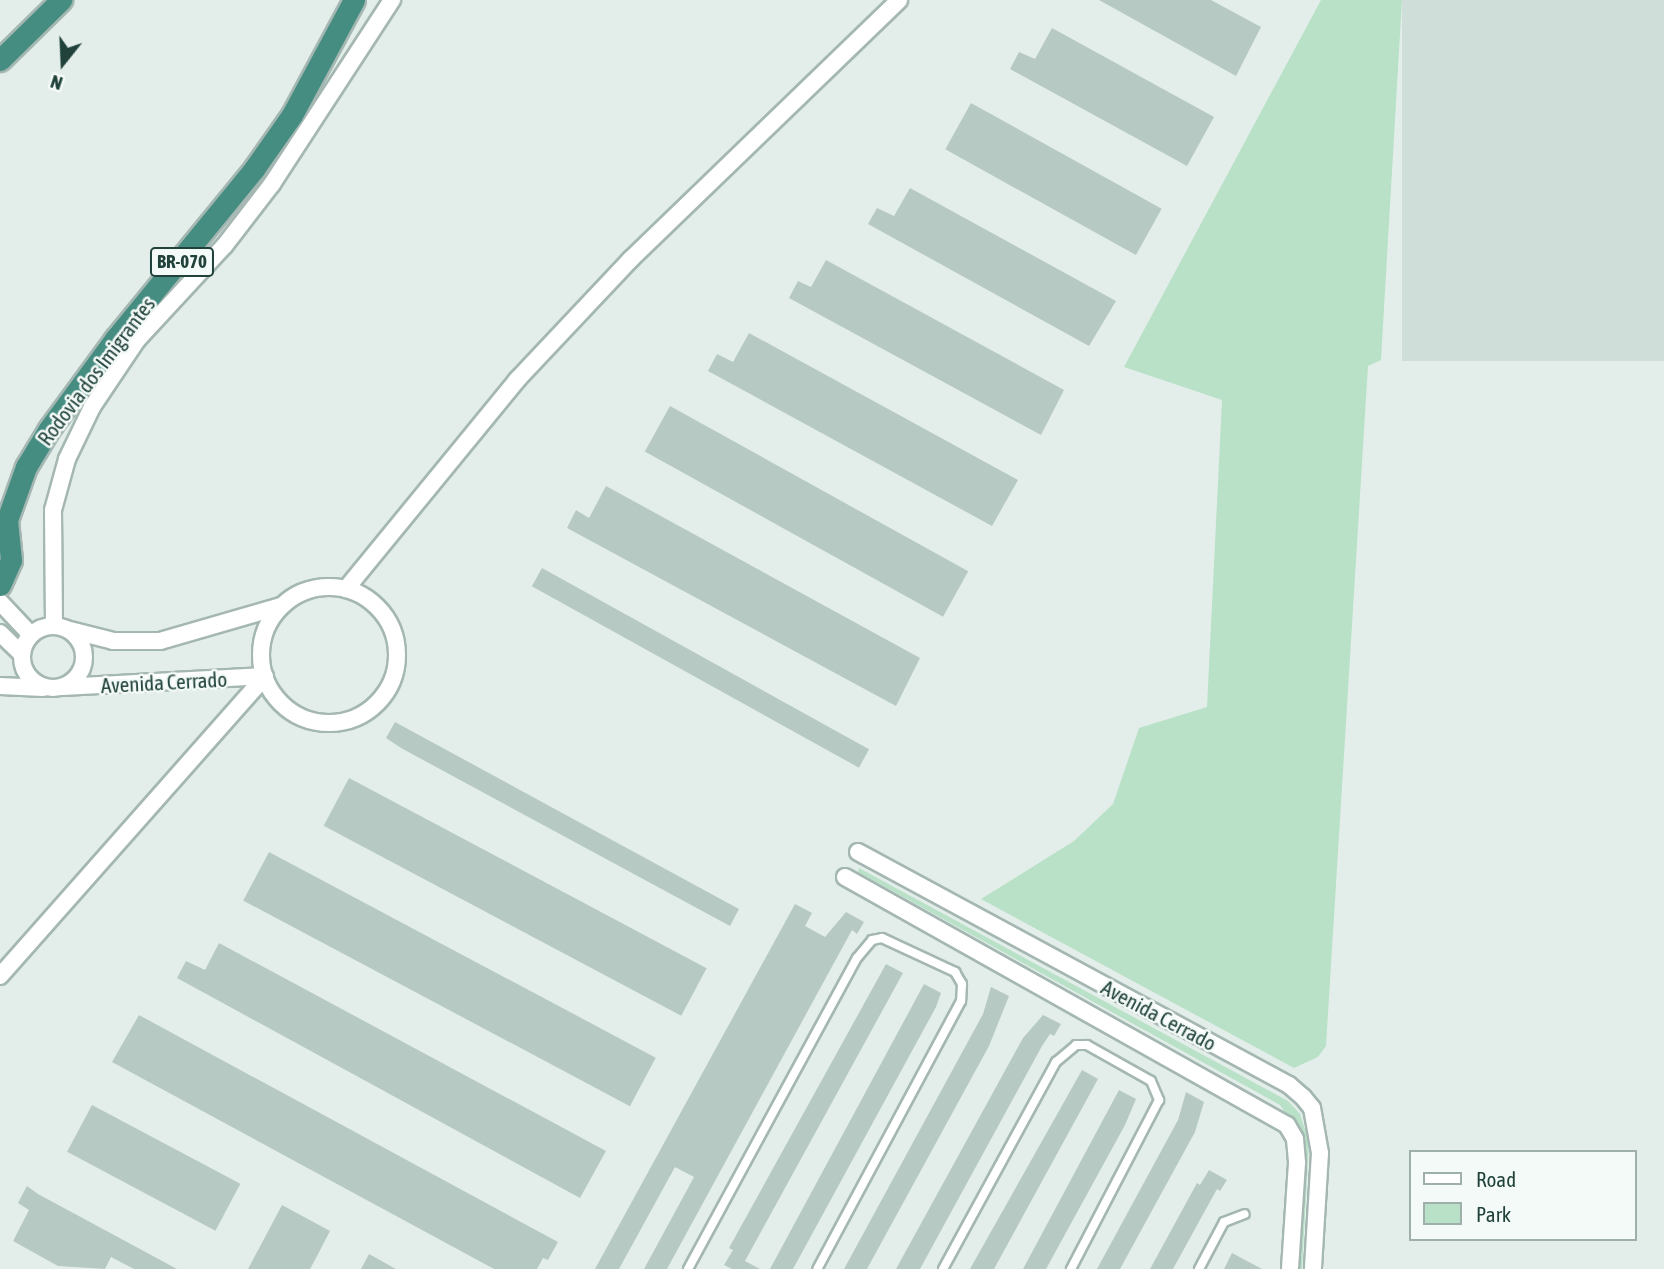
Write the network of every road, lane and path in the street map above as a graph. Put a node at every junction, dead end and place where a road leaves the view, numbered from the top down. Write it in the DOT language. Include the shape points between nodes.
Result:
graph roads {
  1 [pos="61,0"];
  2 [pos="354,0"];
  3 [pos="392,0"];
  4 [pos="900,0"];
  5 [pos="0,60"];
  6 [pos="0,585"];
  7 [pos="346,589"];
  8 [pos="0,602"];
  9 [pos="281,606"];
  10 [pos="54,625"];
  11 [pos="70,630"];
  12 [pos="0,634"];
  13 [pos="30,634"];
  14 [pos="22,659"];
  15 [pos="265,676"];
  16 [pos="0,685"];
  17 [pos="58,687"];
  18 [pos="858,852"];
  19 [pos="845,877"];
  20 [pos="0,976"];
  21 [pos="1245,1214"];
  22 [pos="689,1267"];
  23 [pos="700,1269"];
  24 [pos="817,1269"];
  25 [pos="943,1269"];
  26 [pos="1071,1269"];
  27 [pos="1199,1269"];
  28 [pos="1290,1269"];
  29 [pos="1313,1269"];
  1 -- 5 [label="highway"];
  2 -- 6 [label="highway, Rodovia dos Imigrantes / BR-070" via="292,115 254,169 115,339 49,429 13,498 7,520 11,559"];
  3 -- 10 [label="street" via="272,184 225,245 138,340 93,407 67,459 53,510"];
  4 -- 7 [label="street" via="630,260 517,380"];
  7 -- 9 [label="street, Avenida Cerrado" via="312,590"];
  7 -- 15 [label="street" via="367,599 384,615 394,634 397,655 384,695 360,715 329,723 306,719 286,708"];
  8 -- 13 [label="street"];
  9 -- 11 [label="street, Avenida Cerrado" via="160,640 113,641"];
  9 -- 15 [label="street" via="268,624 261,646"];
  10 -- 11 [label="street, Avenida Cerrado"];
  10 -- 13 [label="street"];
  11 -- 17 [label="street, Avenida Cerrado" via="84,656 79,675"];
  12 -- 14 [label="street"];
  13 -- 14 [label="street"];
  14 -- 16 [label="street" via="17,677"];
  14 -- 17 [label="street" via="33,681"];
  15 -- 17 [label="street, Avenida Cerrado"];
  15 -- 20 [label="street"];
  16 -- 17 [label="street"];
  18 -- 29 [label="street, Avenida Cerrado" via="1289,1085 1303,1097 1312,1108 1320,1153"];
  19 -- 28 [label="street, Avenida Cerrado" via="1287,1125 1295,1139 1297,1163"];
  21 -- 27 [label="lane" via="1224,1222"];
  22 -- 23 [label="lane"];
  22 -- 24 [label="lane" via="857,958 872,940 882,938 955,972 962,984 961,1001"];
  25 -- 26 [label="lane" via="1056,1062 1076,1045 1087,1045 1150,1081 1159,1100"];
}
